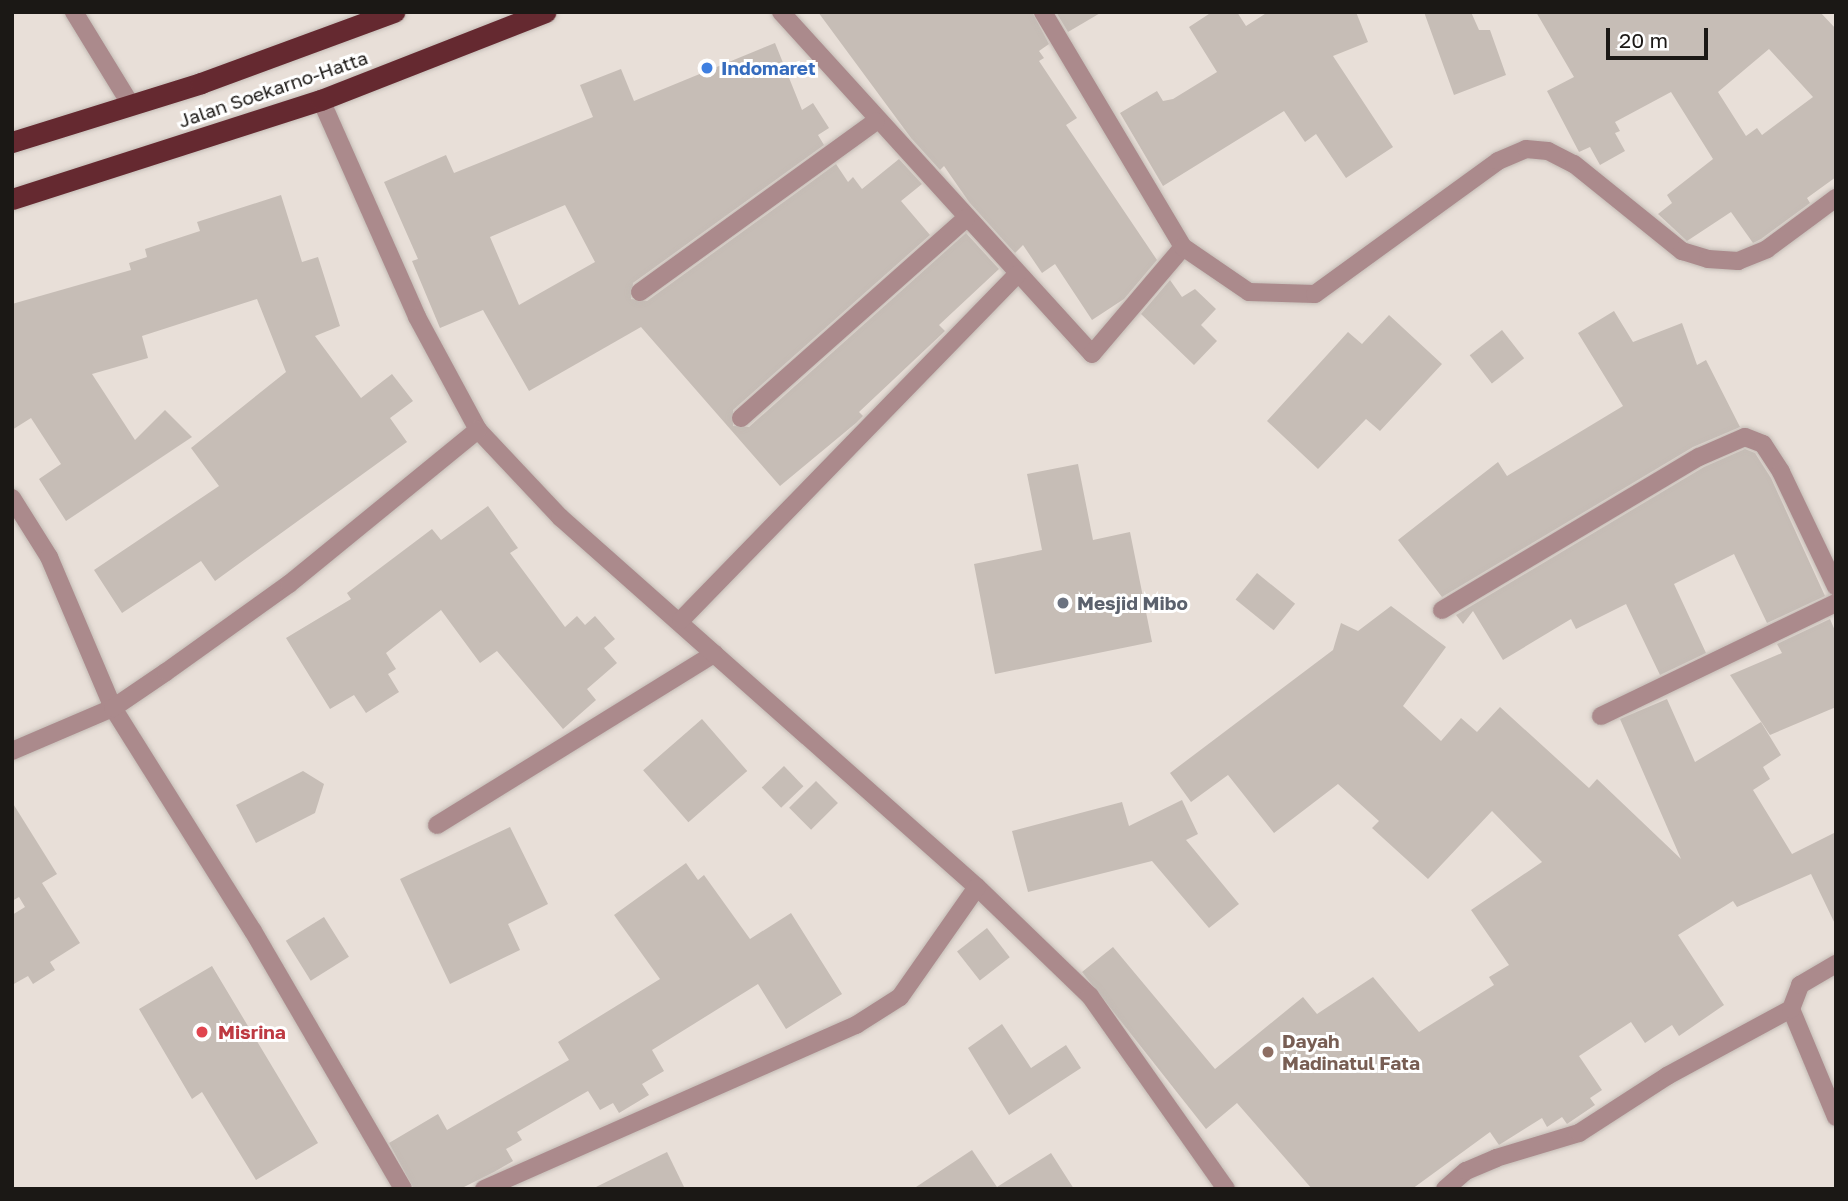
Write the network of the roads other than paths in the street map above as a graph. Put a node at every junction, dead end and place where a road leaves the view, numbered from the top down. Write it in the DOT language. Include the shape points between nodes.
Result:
graph roads {
  1 [pos="74,12"];
  2 [pos="394,12"];
  3 [pos="545,12"];
  4 [pos="782,12"];
  5 [pos="1043,12"];
  6 [pos="321,100"];
  7 [pos="131,105"];
  8 [pos="876,121"];
  9 [pos="12,142"];
  10 [pos="1836,198"];
  11 [pos="12,199"];
  12 [pos="966,218"];
  13 [pos="1183,247"];
  14 [pos="1017,274"];
  15 [pos="640,292"];
  16 [pos="741,418"];
  17 [pos="478,430"];
  18 [pos="12,498"];
  19 [pos="1836,587"];
  20 [pos="1836,603"];
  21 [pos="1442,610"];
  22 [pos="681,620"];
  23 [pos="714,654"];
  24 [pos="113,708"];
  25 [pos="1601,716"];
  26 [pos="12,751"];
  27 [pos="437,825"];
  28 [pos="977,887"];
  29 [pos="1836,964"];
  30 [pos="1791,1009"];
  31 [pos="1836,1117"];
  32 [pos="403,1189"];
  33 [pos="484,1189"];
  34 [pos="1226,1189"];
  35 [pos="1445,1189"];
  1 -- 7 [label="street"];
  2 -- 7 [label="highway, Jalan Soekarno-Hatta"];
  3 -- 6 [label="highway, Jalan Soekarno-Hatta"];
  4 -- 8 [label="street"];
  5 -- 13 [label="street"];
  6 -- 11 [label="highway, Jalan Soekarno-Hatta"];
  6 -- 17 [label="street" via="417,317"];
  7 -- 9 [label="highway, Jalan Soekarno-Hatta"];
  8 -- 12 [label="street"];
  8 -- 15 [label="street"];
  10 -- 13 [label="street" via="1767,249 1738,261 1708,259 1682,251 1574,163 1548,151 1527,149 1498,161 1315,294 1249,292"];
  12 -- 14 [label="street"];
  12 -- 16 [label="street"];
  13 -- 14 [label="street" via="1092,354"];
  14 -- 22 [label="street"];
  17 -- 22 [label="street" via="560,517"];
  17 -- 24 [label="street" via="289,584"];
  18 -- 24 [label="street" via="49,557"];
  19 -- 21 [label="street" via="1781,472 1763,444 1745,438 1699,457"];
  20 -- 25 [label="street"];
  22 -- 23 [label="street"];
  23 -- 27 [label="street"];
  23 -- 28 [label="street"];
  24 -- 26 [label="street"];
  24 -- 32 [label="street" via="253,931"];
  28 -- 33 [label="street" via="900,997 856,1025"];
  28 -- 34 [label="street" via="1090,996"];
  29 -- 30 [label="street" via="1800,985"];
  30 -- 31 [label="street"];
  30 -- 35 [label="street" via="1667,1076 1579,1133 1496,1158 1466,1171"];
}
